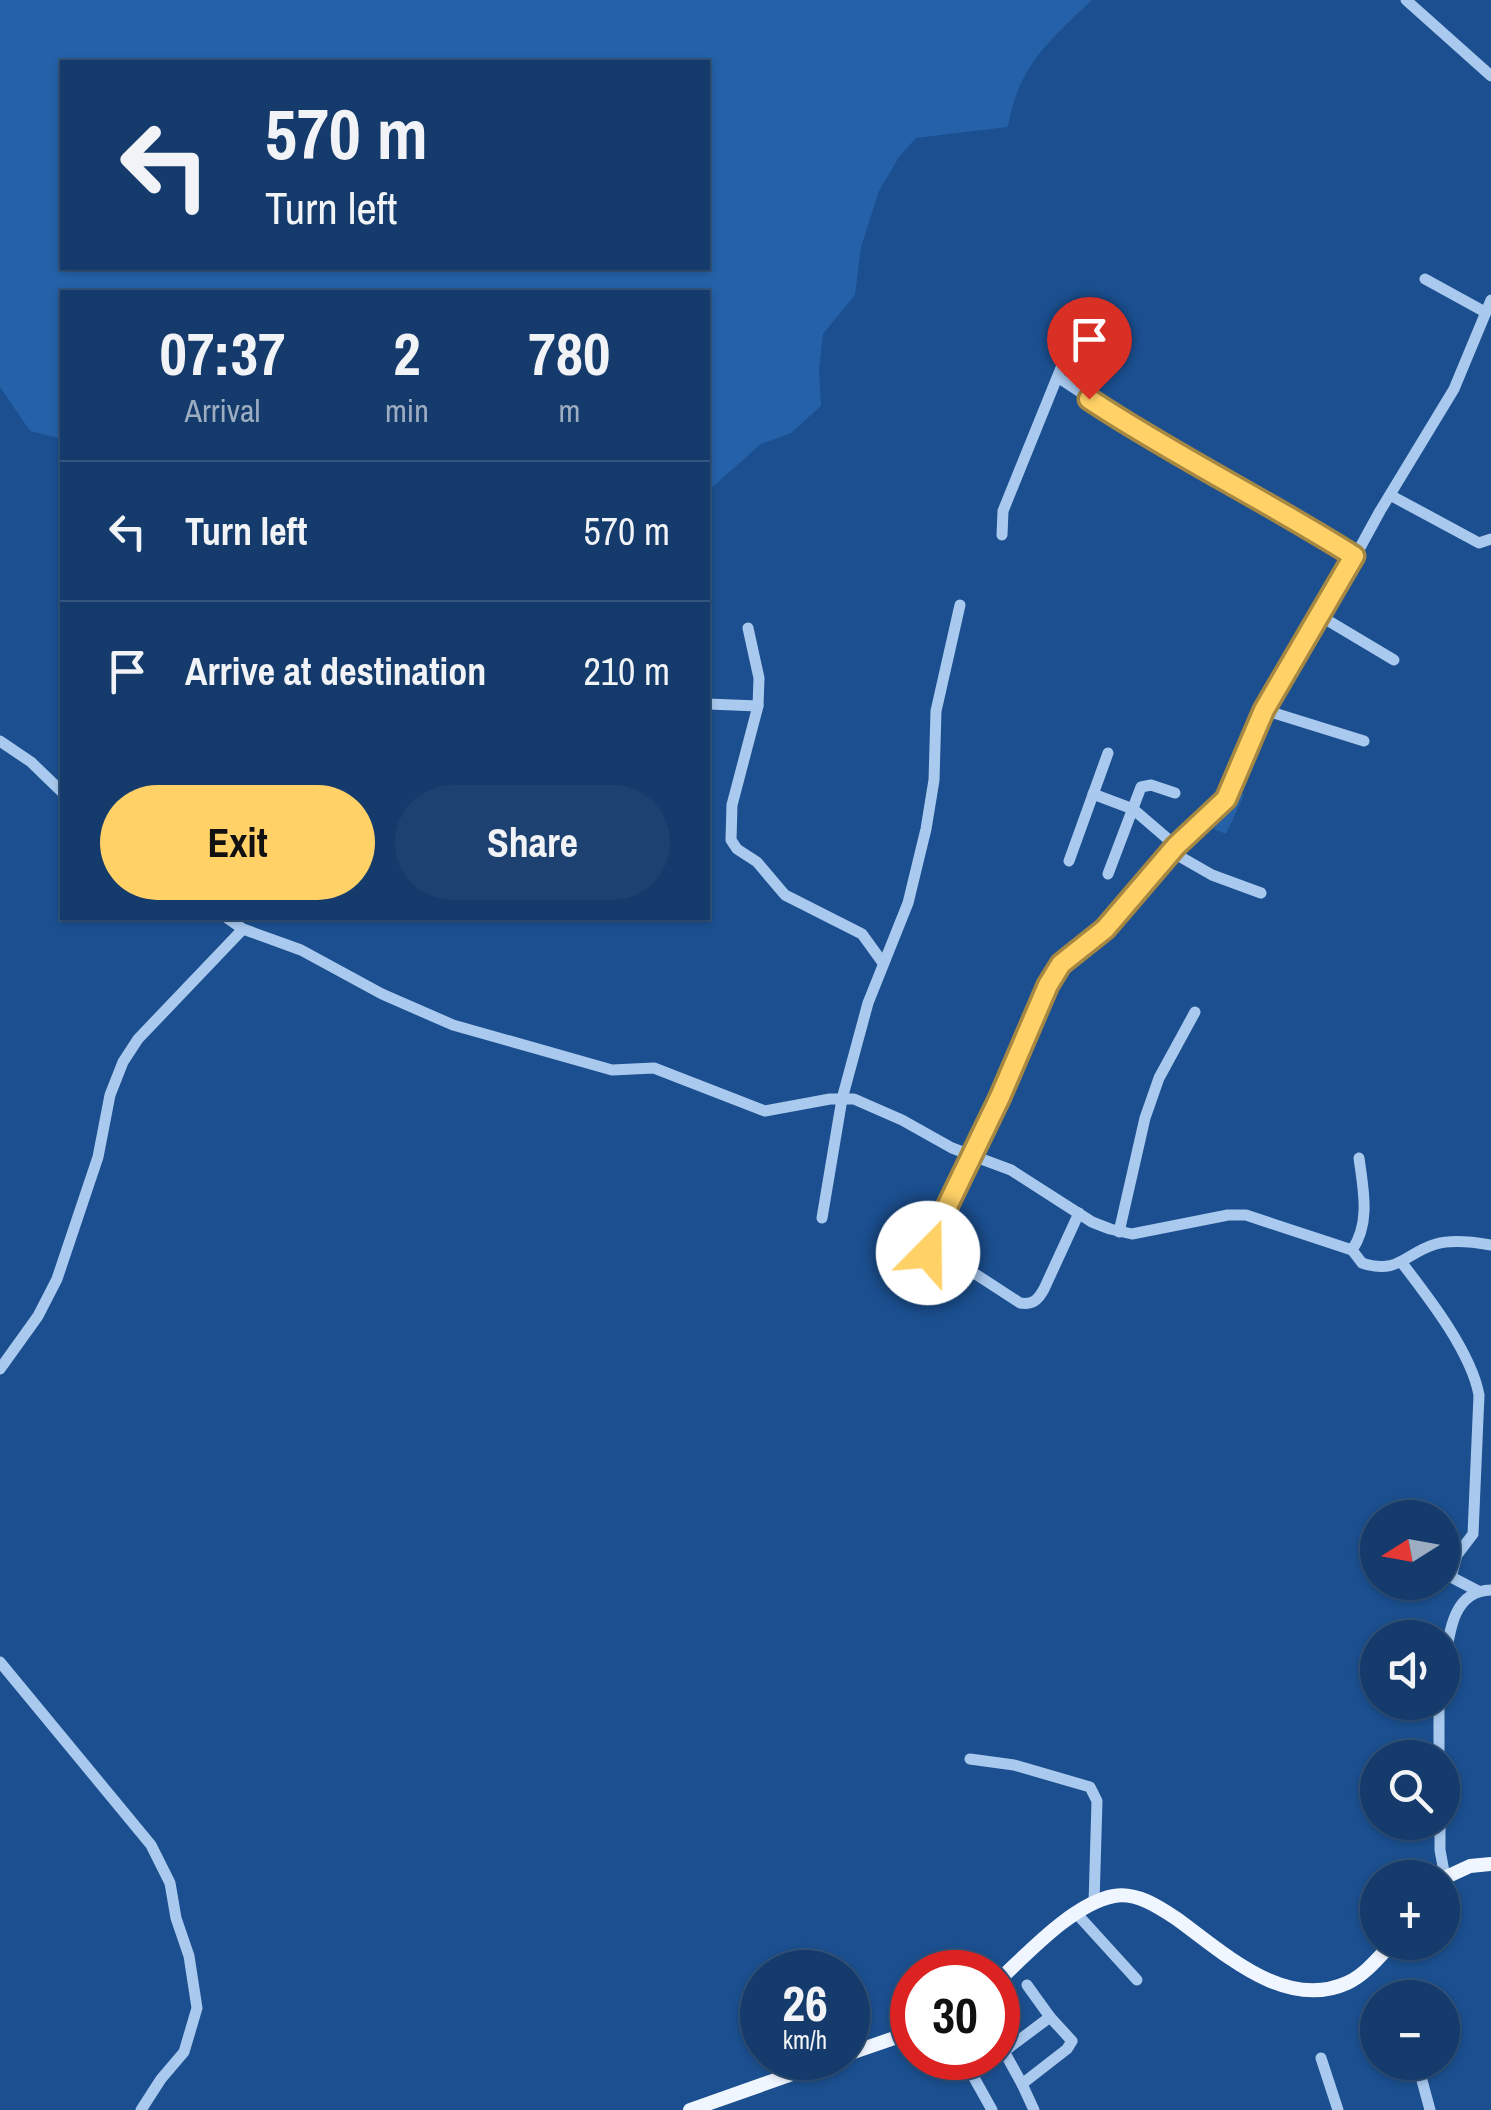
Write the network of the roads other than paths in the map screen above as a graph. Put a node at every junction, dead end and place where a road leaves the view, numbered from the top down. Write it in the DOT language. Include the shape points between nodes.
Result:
graph roads {
  1 [pos="1406,0"];
  2 [pos="1491,76"];
  3 [pos="1425,279"];
  4 [pos="1489,306"];
  5 [pos="1082,316"];
  6 [pos="1059,378"];
  7 [pos="1390,495"];
  8 [pos="1002,535"];
  9 [pos="1491,539"];
  10 [pos="1354,556"];
  11 [pos="960,605"];
  12 [pos="1322,616"];
  13 [pos="748,628"];
  14 [pos="1394,660"];
  15 [pos="710,704"];
  16 [pos="758,706"];
  17 [pos="1264,710"];
  18 [pos="0,741"];
  19 [pos="1364,741"];
  20 [pos="1108,753"];
  21 [pos="60,790"];
  22 [pos="1175,793"];
  23 [pos="1093,794"];
  24 [pos="1132,809"];
  25 [pos="1174,849"];
  26 [pos="1069,861"];
  27 [pos="1108,874"];
  28 [pos="1261,893"];
  29 [pos="230,920"];
  30 [pos="243,929"];
  31 [pos="883,963"];
  32 [pos="1195,1012"];
  33 [pos="842,1099"];
  34 [pos="972,1156"];
  35 [pos="1359,1158"];
  36 [pos="1079,1213"];
  37 [pos="822,1218"];
  38 [pos="1119,1232"];
  39 [pos="1491,1245"];
  40 [pos="1352,1250"];
  41 [pos="1402,1263"];
  42 [pos="0,1368"];
  43 [pos="1485,1590"];
  44 [pos="1455,1620"];
  45 [pos="0,1662"];
  46 [pos="970,1760"];
  47 [pos="1491,1864"];
  48 [pos="1460,1871"];
  49 [pos="1094,1904"];
  50 [pos="1078,1914"];
  51 [pos="1373,1960"];
  52 [pos="1020,1961"];
  53 [pos="1137,1980"];
  54 [pos="1027,1984"];
  55 [pos="1050,2017"];
  56 [pos="1020,2041"];
  57 [pos="1321,2058"];
  58 [pos="775,2080"];
  59 [pos="977,2080"];
  60 [pos="1020,2080"];
  61 [pos="1422,2080"];
  62 [pos="1022,2084"];
  63 [pos="141,2110"];
  64 [pos="690,2110"];
  65 [pos="992,2110"];
  66 [pos="1034,2110"];
  67 [pos="1338,2110"];
  68 [pos="1430,2110"];
  1 -- 2 [label="street"];
  3 -- 4 [label="street"];
  4 -- 7 [label="street" via="1454,389"];
  5 -- 6 [label="street"];
  6 -- 8 [label="street" via="1003,511"];
  6 -- 10 [label="street" via="1148,438"];
  7 -- 9 [label="street" via="1479,542"];
  7 -- 10 [label="street"];
  10 -- 12 [label="street"];
  11 -- 31 [label="street" via="936,711 926,829 908,904"];
  12 -- 14 [label="street"];
  12 -- 17 [label="street"];
  13 -- 16 [label="street"];
  15 -- 16 [label="street"];
  16 -- 31 [label="street" via="732,805 731,840 785,895 862,934"];
  17 -- 19 [label="street"];
  17 -- 25 [label="street" via="1226,799"];
  18 -- 21 [label="street"];
  20 -- 23 [label="street"];
  22 -- 24 [label="street" via="1144,786"];
  23 -- 24 [label="street"];
  23 -- 26 [label="street"];
  24 -- 25 [label="street"];
  24 -- 27 [label="street"];
  25 -- 28 [label="street" via="1212,875"];
  25 -- 34 [label="street" via="1105,929 1061,964"];
  29 -- 30 [label="street"];
  30 -- 33 [label="street" via="454,1025 612,1070 654,1068 764,1111"];
  30 -- 42 [label="street" via="123,1062 57,1279"];
  31 -- 33 [label="street"];
  32 -- 38 [label="street" via="1145,1118"];
  33 -- 34 [label="street" via="877,1108"];
  33 -- 37 [label="street"];
  34 -- 36 [label="street" via="1011,1170"];
  34 -- 36 [label="street" via="929,1244 933,1262 968,1271 1028,1304 1044,1289"];
  35 -- 40 [label="street" via="1364,1210"];
  36 -- 38 [label="street"];
  38 -- 40 [label="street" via="1238,1214"];
  39 -- 41 [label="street" via="1435,1244"];
  40 -- 41 [label="street" via="1372,1266"];
  41 -- 43 [label="street" via="1477,1384 1473,1534 1450,1576"];
  43 -- 44 [label="street" via="1468,1595"];
  45 -- 63 [label="street" via="151,1845 170,1882 197,2008 184,2052"];
  46 -- 49 [label="street" via="1090,1787 1096,1801"];
  47 -- 48 [label="main road"];
  49 -- 50 [label="main road"];
  49 -- 51 [label="main road" via="1125,1896 1149,1902 1266,1980 1304,1990 1350,1982"];
  50 -- 52 [label="main road"];
  50 -- 53 [label="street"];
  54 -- 55 [label="street"];
  55 -- 56 [label="street"];
  55 -- 62 [label="street" via="1072,2043"];
  57 -- 67 [label="street"];
  58 -- 64 [label="main road"];
  59 -- 65 [label="street"];
  60 -- 62 [label="street"];
  61 -- 68 [label="street"];
  62 -- 66 [label="street"];
}
